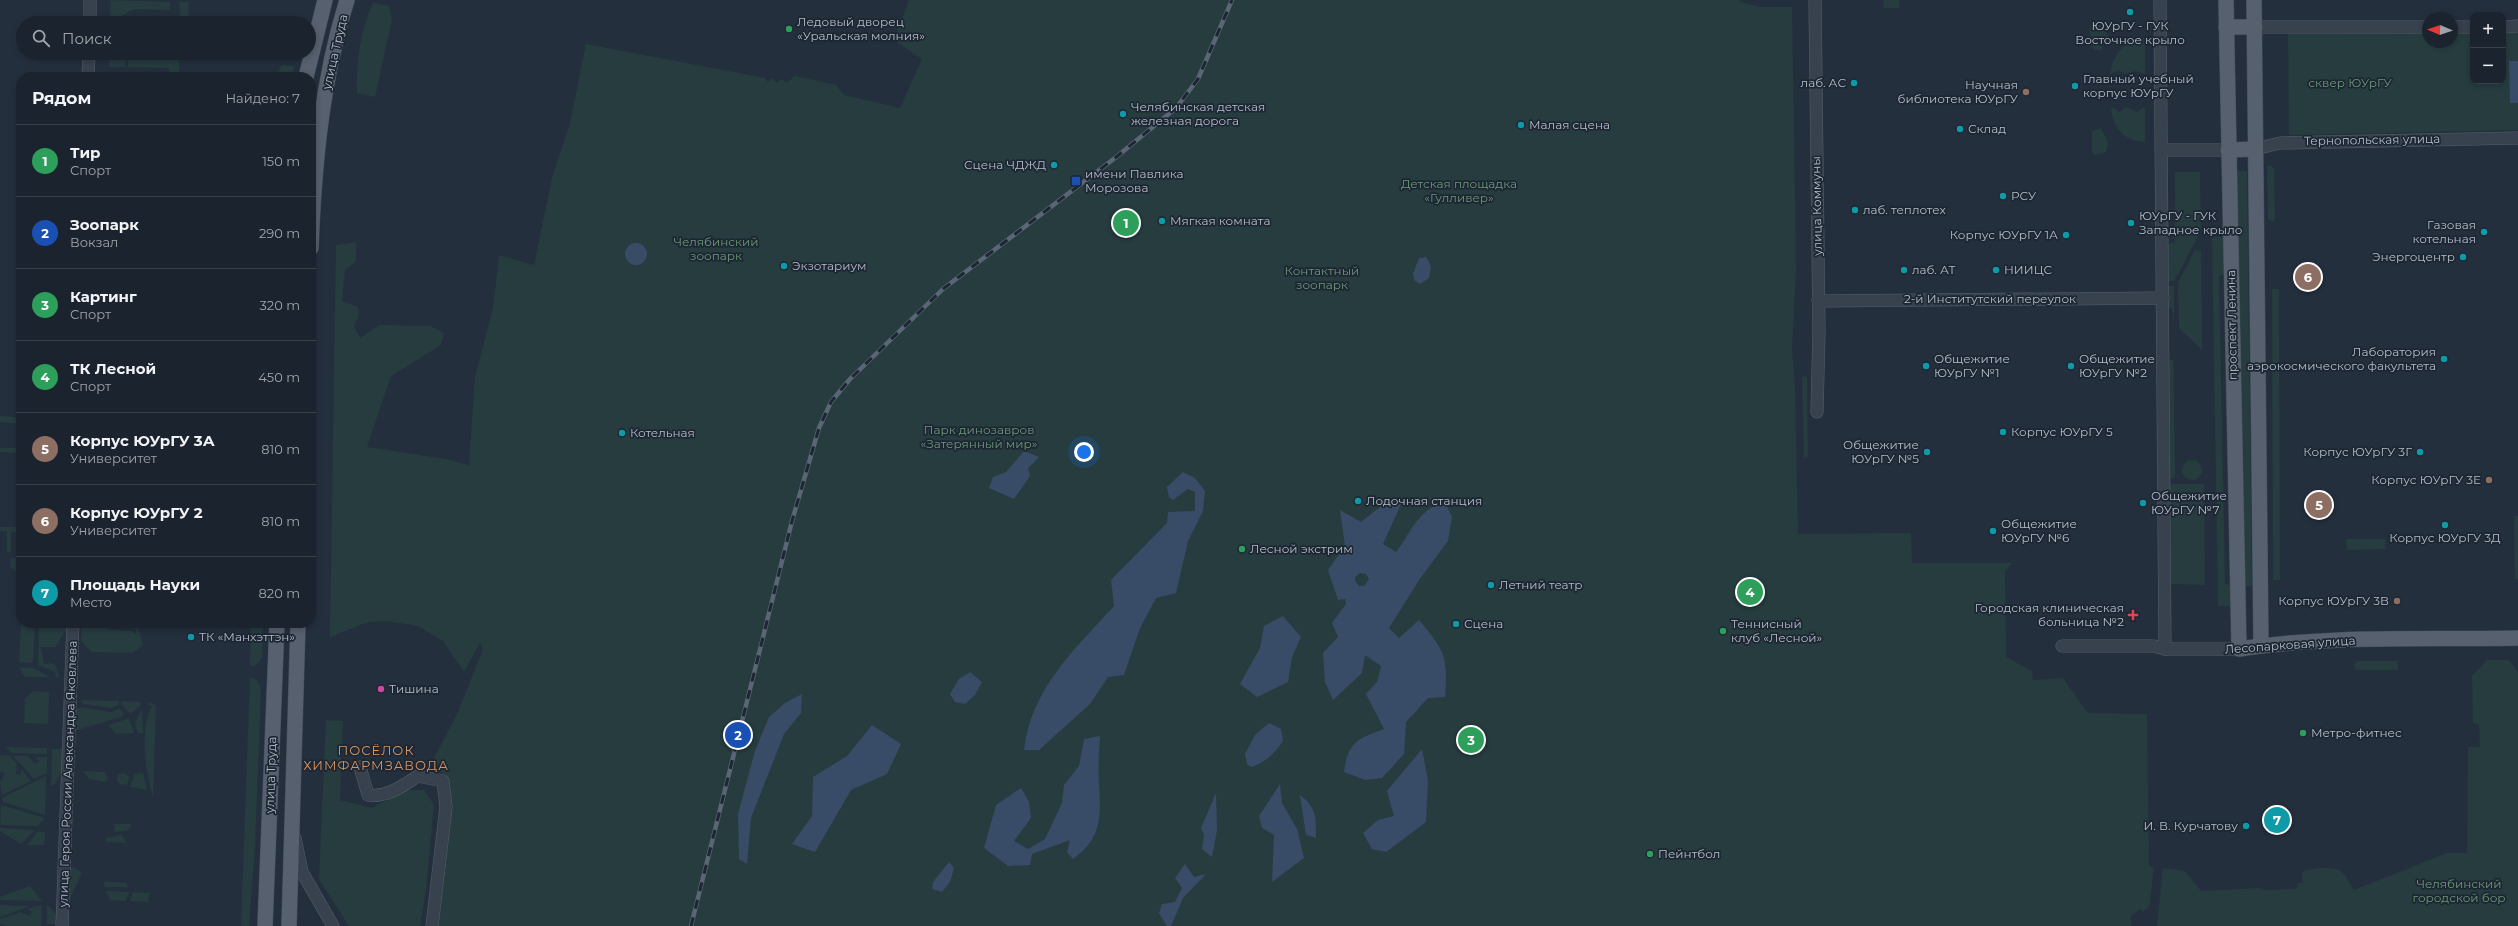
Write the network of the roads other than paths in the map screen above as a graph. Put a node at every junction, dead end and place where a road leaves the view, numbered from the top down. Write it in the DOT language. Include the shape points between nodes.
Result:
graph roads {
  1 [pos="90,0"];
  2 [pos="325,0"];
  3 [pos="347,0"];
  4 [pos="1815,0"];
  5 [pos="2160,0"];
  6 [pos="2226,0"];
  7 [pos="2254,0"];
  8 [pos="90,16"];
  9 [pos="2506,26"];
  10 [pos="2518,26"];
  11 [pos="2226,27"];
  12 [pos="2254,27"];
  13 [pos="2422,27"];
  14 [pos="2458,27"];
  15 [pos="2470,27"];
  16 [pos="316,36"];
  17 [pos="89,60"];
  18 [pos="310,60"];
  19 [pos="88,72"];
  20 [pos="307,72"];
  21 [pos="2518,138"];
  22 [pos="2255,149"];
  23 [pos="2161,150"];
  24 [pos="2228,150"];
  25 [pos="316,190"];
  26 [pos="2163,298"];
  27 [pos="1818,301"];
  28 [pos="1816,412"];
  29 [pos="2260,583"];
  30 [pos="2238,584"];
  31 [pos="73,628"];
  32 [pos="277,628"];
  33 [pos="298,628"];
  34 [pos="2518,638"];
  35 [pos="2062,646"];
  36 [pos="2261,646"];
  37 [pos="2165,649"];
  38 [pos="2239,650"];
  39 [pos="360,767"];
  40 [pos="292,823"];
  41 [pos="62,926"];
  42 [pos="265,926"];
  43 [pos="289,926"];
  44 [pos="333,926"];
  45 [pos="432,926"];
  1 -- 8 [label="street"];
  2 -- 16 [label="main road, улица Труда"];
  3 -- 25 [label="main road, улица Труда" via="335,43 323,110"];
  4 -- 27 [label="street, улица Коммуны"];
  5 -- 23 [label="street"];
  6 -- 11 [label="main road, проспект Ленина"];
  7 -- 12 [label="main road, проспект Ленина"];
  9 -- 10 [label="street"];
  11 -- 12 [label="main road"];
  11 -- 24 [label="main road, проспект Ленина"];
  12 -- 13 [label="street"];
  12 -- 22 [label="main road, проспект Ленина"];
  14 -- 15 [label="street"];
  17 -- 19 [label="street"];
  18 -- 20 [label="main road, улица Труда"];
  21 -- 22 [label="street, Тернопольская улица" via="2280,143"];
  22 -- 24 [label="main road, Тернопольская улица"];
  22 -- 29 [label="main road, проспект Ленина"];
  23 -- 24 [label="street"];
  23 -- 26 [label="street"];
  24 -- 30 [label="main road, проспект Ленина"];
  26 -- 27 [label="street, 2-й Институтский переулок"];
  26 -- 37 [label="street"];
  27 -- 28 [label="street, улица Коммуны"];
  29 -- 30 [label="main road" via="2256,592 2249,594 2242,592"];
  29 -- 36 [label="main road, проспект Ленина"];
  30 -- 38 [label="main road, проспект Ленина"];
  31 -- 41 [label="street, улица Героя России Александра Яковлева"];
  32 -- 42 [label="main road, улица Труда"];
  33 -- 40 [label="main road, улица Труда"];
  34 -- 36 [label="main road, Лесопарковая улица" via="2344,641"];
  35 -- 37 [label="street, Лесопарковая улица" via="2154,646"];
  36 -- 38 [label="main road, Лесопарковая улица"];
  37 -- 38 [label="street, Лесопарковая улица"];
  39 -- 45 [label="street" via="368,795 373,796 379,797 395,790 418,776 443,781 446,807"];
  40 -- 43 [label="main road, улица Труда"];
  40 -- 44 [label="street" via="302,872"];
}
